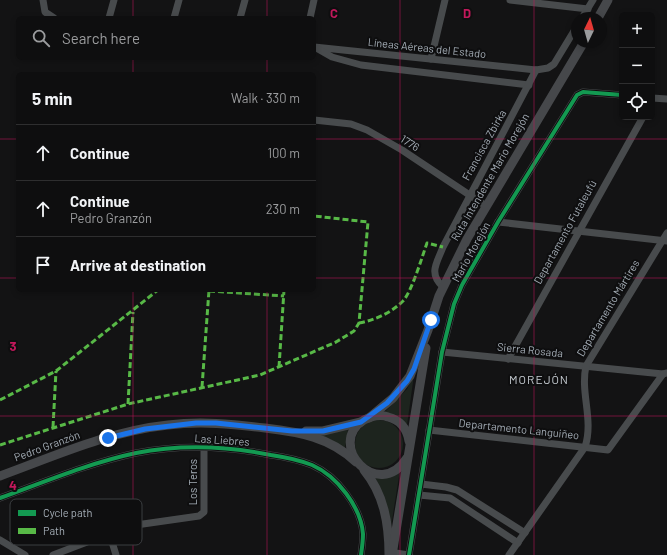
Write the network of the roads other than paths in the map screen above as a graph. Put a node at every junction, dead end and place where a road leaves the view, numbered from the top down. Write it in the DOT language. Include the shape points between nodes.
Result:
graph roads {
  1 [pos="43,0"];
  2 [pos="114,0"];
  3 [pos="179,0"];
  4 [pos="245,0"];
  5 [pos="314,0"];
  6 [pos="445,0"];
  7 [pos="510,0"];
  8 [pos="593,0"];
  9 [pos="608,0"];
  10 [pos="588,9"];
  11 [pos="586,12"];
  12 [pos="601,12"];
  13 [pos="51,16"];
  14 [pos="110,16"];
  15 [pos="175,16"];
  16 [pos="241,16"];
  17 [pos="310,16"];
  18 [pos="571,36"];
  19 [pos="316,47"];
  20 [pos="316,48"];
  21 [pos="580,48"];
  22 [pos="431,59"];
  23 [pos="536,70"];
  24 [pos="529,85"];
  25 [pos="619,95"];
  26 [pos="655,99"];
  27 [pos="667,99"];
  28 [pos="316,120"];
  29 [pos="641,120"];
  30 [pos="469,195"];
  31 [pos="486,206"];
  32 [pos="498,222"];
  33 [pos="578,231"];
  34 [pos="667,233"];
  35 [pos="665,241"];
  36 [pos="443,287"];
  37 [pos="428,330"];
  38 [pos="442,352"];
  39 [pos="508,359"];
  40 [pos="586,366"];
  41 [pos="665,373"];
  42 [pos="365,420"];
  43 [pos="429,430"];
  44 [pos="292,431"];
  45 [pos="410,442"];
  46 [pos="204,446"];
  47 [pos="585,447"];
  48 [pos="407,457"];
  49 [pos="356,462"];
  50 [pos="363,469"];
  51 [pos="0,476"];
  52 [pos="421,484"];
  53 [pos="419,495"];
  54 [pos="0,498"];
  55 [pos="142,524"];
  56 [pos="525,533"];
  57 [pos="0,540"];
  58 [pos="518,543"];
  59 [pos="77,545"];
  60 [pos="113,545"];
  61 [pos="391,553"];
  62 [pos="25,555"];
  63 [pos="53,555"];
  64 [pos="116,555"];
  65 [pos="361,555"];
  66 [pos="409,555"];
  67 [pos="509,555"];
  1 -- 13 [label="street" via="45,12"];
  2 -- 14 [label="street"];
  3 -- 15 [label="street"];
  4 -- 16 [label="street"];
  5 -- 17 [label="street"];
  6 -- 22 [label="street"];
  7 -- 10 [label="street"];
  8 -- 10 [label="street"];
  9 -- 12 [label="main road"];
  10 -- 11 [label="street"];
  18 -- 23 [label="street" via="554,64"];
  19 -- 22 [label="street, Líneas Aéreas del Estado"];
  20 -- 24 [label="street, Líneas Aéreas del Estado" via="332,57 361,65"];
  21 -- 31 [label="main road, Ruta Intendente Mario Morejón"];
  22 -- 23 [label="street, Líneas Aéreas del Estado"];
  23 -- 24 [label="street, Francisca Zbirka"];
  24 -- 30 [label="street, Francisca Zbirka"];
  25 -- 32 [label="street, Mario Morejón" via="583,92 577,95"];
  26 -- 27 [label="street"];
  28 -- 30 [label="street, 1776" via="351,124 367,130"];
  29 -- 33 [label="street, Departamento Futaleufú"];
  30 -- 31 [label="street, 1776"];
  30 -- 36 [label="street, Francisca Zbirka" via="434,270 436,281"];
  31 -- 36 [label="main road, Ruta Intendente Mario Morejón"];
  32 -- 33 [label="street"];
  32 -- 38 [label="street, Mario Morejón" via="459,291"];
  33 -- 35 [label="street"];
  33 -- 39 [label="street, Departamento Futaleufú"];
  34 -- 35 [label="street, Departamento Mártires"];
  35 -- 40 [label="street, Departamento Mártires"];
  36 -- 37 [label="main road, Ruta Intendente Mario Morejón"];
  37 -- 42 [label="main road, Ruta Intendente Mario Morejón" via="407,381 393,398"];
  37 -- 45 [label="main road, Ruta Intendente Mario Morejón"];
  38 -- 39 [label="street, Sierra Rosada"];
  38 -- 43 [label="street, Mario Morejón"];
  39 -- 40 [label="street, Sierra Rosada"];
  40 -- 41 [label="street, Sierra Rosada"];
  40 -- 47 [label="street, Departamento Mártires" via="583,378 589,416"];
  41 -- 47 [label="street, Departamento Languiñeo" via="608,450"];
  42 -- 44 [label="main road, Pedro Granzón" via="323,431"];
  42 -- 45 [label="main road" via="382,415 395,420 405,429"];
  42 -- 49 [label="main road" via="356,428 351,442"];
  43 -- 47 [label="street, Departamento Languiñeo"];
  43 -- 52 [label="street, Mario Morejón"];
  44 -- 49 [label="main road, Pedro Granzón" via="312,435 329,443"];
  44 -- 51 [label="main road, Pedro Granzón" via="216,423 168,425 97,441"];
  45 -- 48 [label="main road"];
  46 -- 54 [label="street, Las Liebres" via="159,449 108,460"];
  46 -- 55 [label="street, Los Teros" via="204,512 199,516"];
  46 -- 65 [label="street, Las Liebres" via="256,452 294,459 314,466 341,487 349,499 363,534"];
  47 -- 56 [label="street"];
  48 -- 50 [label="main road" via="403,464 391,472 377,474"];
  48 -- 61 [label="main road"];
  49 -- 50 [label="main road"];
  50 -- 61 [label="main road" via="374,483 382,501"];
  52 -- 53 [label="street, Mario Morejón"];
  52 -- 56 [label="street" via="457,490"];
  53 -- 58 [label="street" via="450,498"];
  53 -- 66 [label="street, Mario Morejón"];
  56 -- 58 [label="street"];
  57 -- 62 [label="street"];
  58 -- 67 [label="street"];
  59 -- 63 [label="street"];
  60 -- 64 [label="street"];
  61 -- 66 [label="street"];
}
